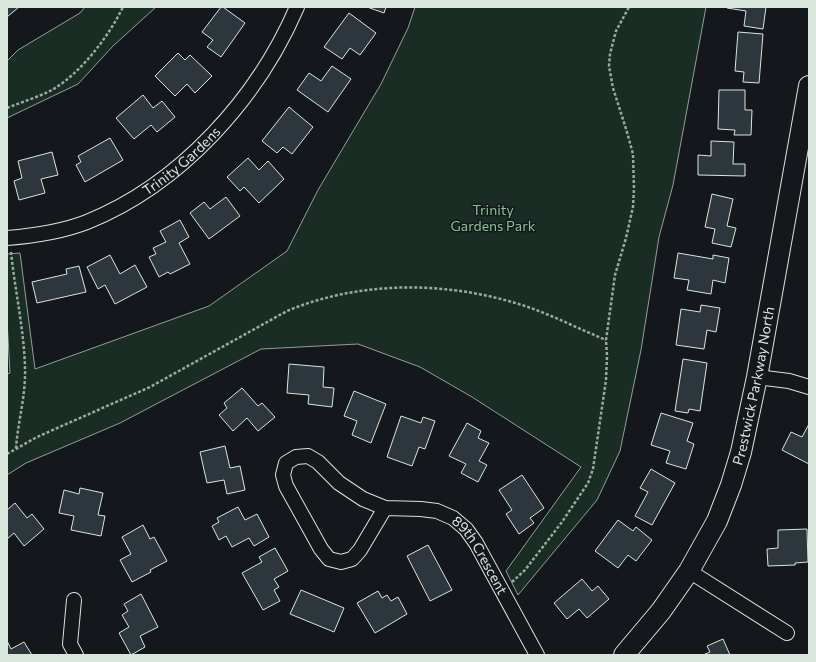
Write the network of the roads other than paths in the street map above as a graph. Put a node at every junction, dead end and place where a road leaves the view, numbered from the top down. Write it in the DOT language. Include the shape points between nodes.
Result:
graph roads {
  1 [pos="297,7"];
  2 [pos="809,86"];
  3 [pos="9,242"];
  4 [pos="757,377"];
  5 [pos="809,386"];
  6 [pos="385,508"];
  7 [pos="690,571"];
  8 [pos="74,600"];
  9 [pos="787,633"];
  10 [pos="76,655"];
  11 [pos="537,655"];
  12 [pos="624,655"];
  1 -- 3 [label="street, Trinity Gardens" via="269,61 243,100 212,135 179,166 114,210 86,222"];
  2 -- 4 [label="street, Prestwick Parkway North"];
  4 -- 5 [label="street"];
  4 -- 7 [label="street, Prestwick Parkway North" via="731,485 717,521"];
  6 -- 6 [label="street, 89th Crescent" via="352,559 341,562 329,559 286,486 283,475 286,464 296,457 308,456 318,462 339,483 363,499"];
  6 -- 11 [label="street, 89th Crescent" via="437,511 454,518 466,529"];
  7 -- 9 [label="street"];
  7 -- 12 [label="street, Prestwick Parkway North"];
  8 -- 10 [label="street" via="70,644"];
}
